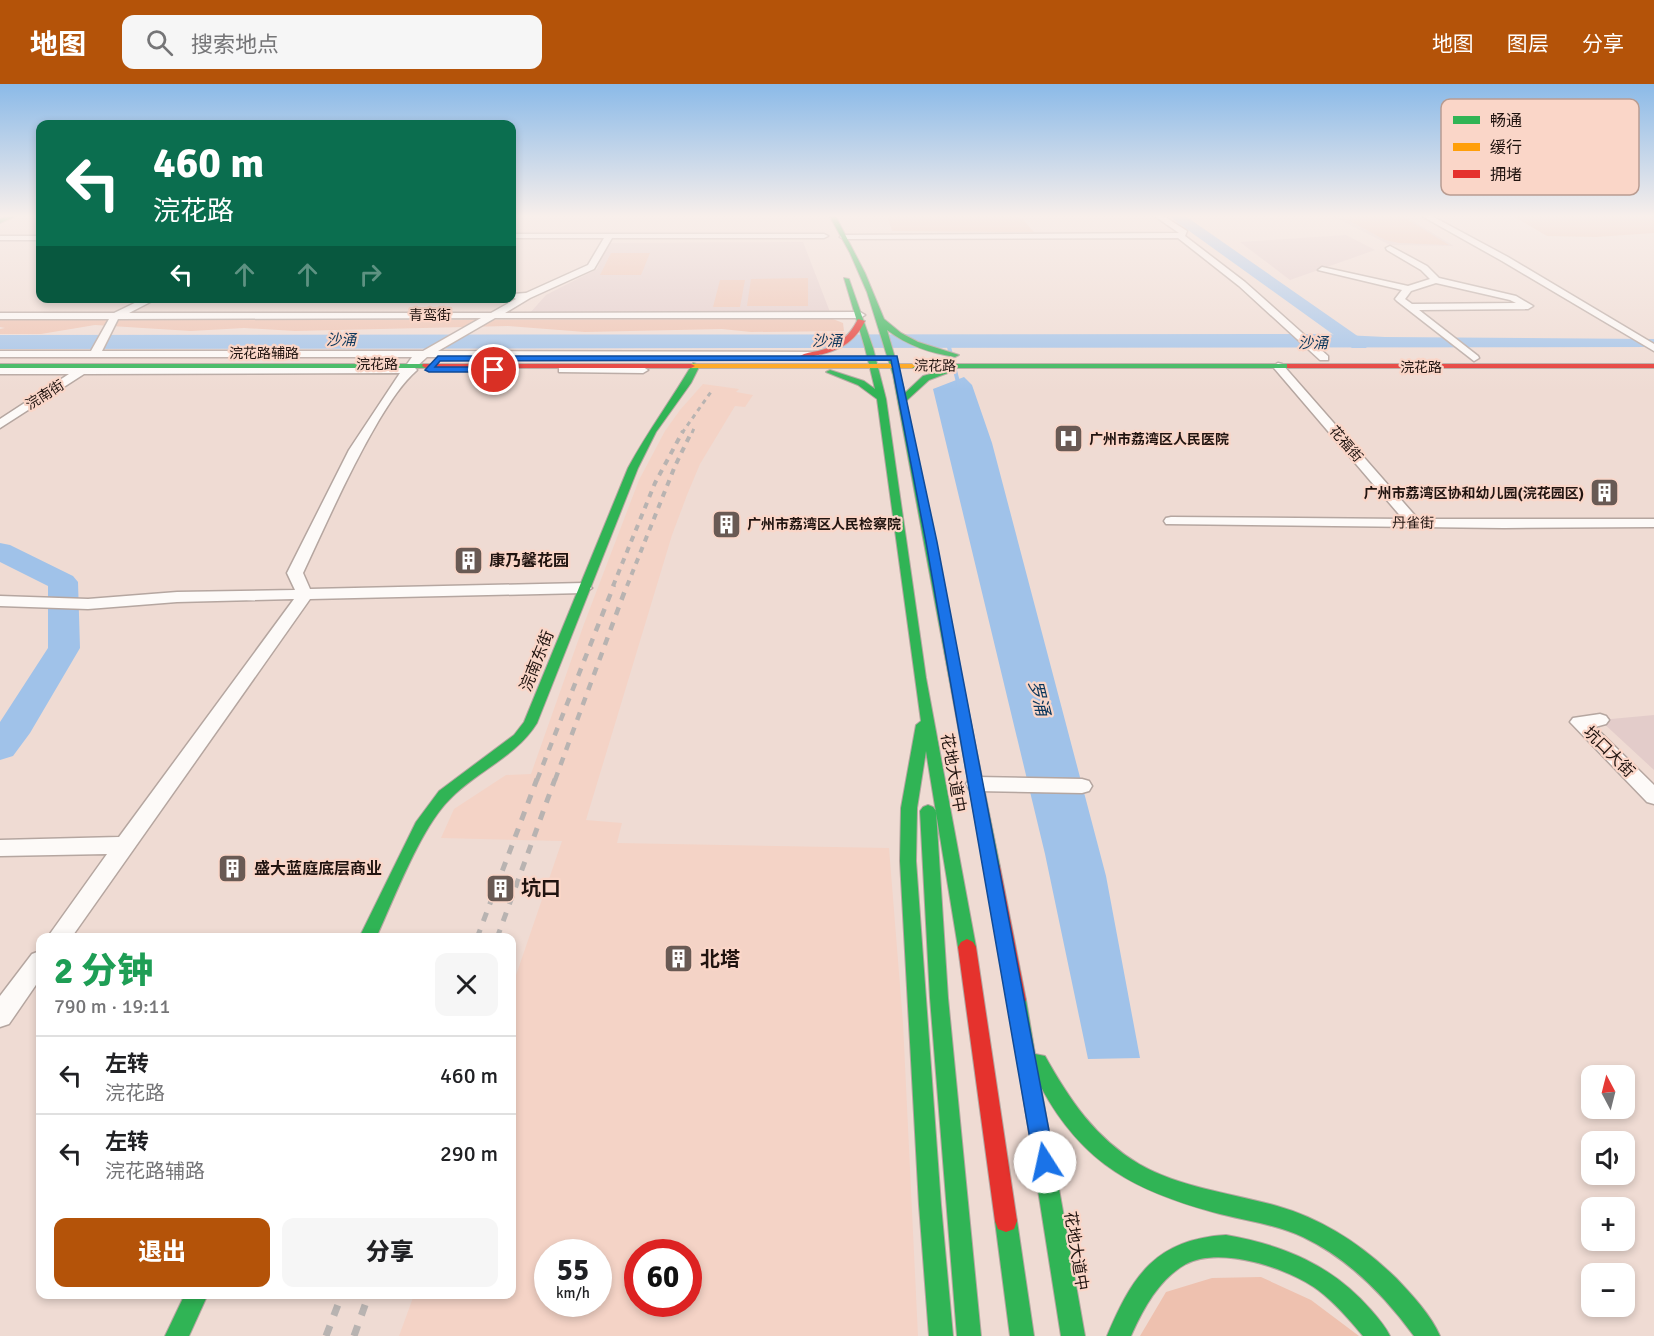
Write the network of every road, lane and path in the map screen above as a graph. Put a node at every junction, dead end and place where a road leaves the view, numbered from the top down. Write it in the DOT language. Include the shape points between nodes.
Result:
graph roads {
  1 [pos="577,273"];
  2 [pos="842,273"];
  3 [pos="863,273"];
  4 [pos="1228,273"];
  5 [pos="1338,273"];
  6 [pos="1430,273"];
  7 [pos="1528,273"];
  8 [pos="1436,280"];
  9 [pos="1408,289"];
  10 [pos="516,296"];
  11 [pos="526,296"];
  12 [pos="1564,296"];
  13 [pos="516,302"];
  14 [pos="143,303"];
  15 [pos="513,303"];
  16 [pos="1409,306"];
  17 [pos="492,315"];
  18 [pos="0,316"];
  19 [pos="116,316"];
  20 [pos="861,322"];
  21 [pos="884,324"];
  22 [pos="1652,353"];
  23 [pos="0,354"];
  24 [pos="818,356"];
  25 [pos="872,357"];
  26 [pos="894,357"];
  27 [pos="1324,358"];
  28 [pos="1474,358"];
  29 [pos="789,359"];
  30 [pos="0,360"];
  31 [pos="415,362"];
  32 [pos="89,363"];
  33 [pos="965,363"];
  34 [pos="433,364"];
  35 [pos="696,365"];
  36 [pos="0,366"];
  37 [pos="1278,366"];
  38 [pos="1596,366"];
  39 [pos="1654,366"];
  40 [pos="0,371"];
  41 [pos="1654,374"];
  42 [pos="882,399"];
  43 [pos="903,399"];
  44 [pos="0,424"];
  45 [pos="1171,521"];
  46 [pos="1414,523"];
  47 [pos="1654,523"];
  48 [pos="584,588"];
  49 [pos="305,596"];
  50 [pos="0,601"];
  51 [pos="920,678"];
  52 [pos="1600,720"];
  53 [pos="923,725"];
  54 [pos="976,784"];
  55 [pos="1082,786"];
  56 [pos="1654,797"];
  57 [pos="125,845"];
  58 [pos="0,848"];
  59 [pos="62,933"];
  60 [pos="370,933"];
  61 [pos="36,967"];
  62 [pos="0,1016"];
  63 [pos="1022,1026"];
  64 [pos="195,1299"];
  65 [pos="177,1336"];
  66 [pos="941,1336"];
  67 [pos="969,1336"];
  68 [pos="1022,1336"];
  69 [pos="1073,1336"];
  70 [pos="1119,1336"];
  71 [pos="1378,1336"];
  72 [pos="1428,1336"];
  1 -- 11 [label="street"];
  2 -- 20 [label="main road, 花地大道中"];
  3 -- 21 [label="main road, 花地大道中"];
  4 -- 27 [label="street"];
  5 -- 9 [label="street"];
  6 -- 8 [label="street"];
  7 -- 12 [label="street"];
  8 -- 9 [label="street"];
  8 -- 16 [label="street" via="1513,298 1528,306"];
  9 -- 16 [label="street" via="1400,299"];
  10 -- 11 [label="street"];
  11 -- 13 [label="street"];
  12 -- 22 [label="street" via="1623,338"];
  12 -- 22 [label="street" via="1635,337"];
  14 -- 19 [label="street"];
  15 -- 17 [label="street"];
  16 -- 28 [label="street"];
  17 -- 19 [label="street, 青鸾街"];
  17 -- 20 [label="street, 青鸾街"];
  17 -- 31 [label="street"];
  18 -- 19 [label="street, 青鸾街"];
  19 -- 32 [label="street"];
  20 -- 24 [label="main road" via="854,339"];
  20 -- 25 [label="main road, 花地大道中"];
  21 -- 26 [label="main road, 花地大道中"];
  21 -- 33 [label="main road" via="916,347"];
  22 -- 28 [label="main road, 浣花路"];
  23 -- 32 [label="street, 浣花路辅路"];
  24 -- 25 [label="main road, 浣花路"];
  24 -- 29 [label="main road"];
  24 -- 29 [label="street, 浣花路辅路"];
  25 -- 26 [label="main road, 浣花路"];
  25 -- 29 [label="main road, 浣花路"];
  25 -- 42 [label="main road, 花地大道中"];
  26 -- 33 [label="main road, 浣花路"];
  26 -- 43 [label="main road, 花地大道中"];
  27 -- 28 [label="main road, 浣花路"];
  27 -- 33 [label="main road, 浣花路" via="997,358"];
  29 -- 31 [label="street, 浣花路辅路"];
  29 -- 34 [label="main road, 浣花路"];
  29 -- 35 [label="main road, 浣花路"];
  29 -- 42 [label="main road" via="854,380"];
  30 -- 31 [label="main road, 浣花路"];
  31 -- 32 [label="street, 浣花路辅路"];
  31 -- 32 [label="main road, 浣花路" via="183,368"];
  31 -- 34 [label="main road, 浣花路"];
  31 -- 49 [label="street" via="375,416 310,539 295,573"];
  32 -- 36 [label="main road, 浣花路"];
  32 -- 40 [label="street, 浣花路辅路"];
  32 -- 44 [label="street, 浣南街"];
  33 -- 37 [label="main road, 浣花路"];
  33 -- 43 [label="main road" via="917,384"];
  34 -- 35 [label="main road, 浣花路"];
  35 -- 48 [label="main road, 浣南东街" via="644,447"];
  37 -- 38 [label="main road, 浣花路"];
  37 -- 46 [label="street, 花福街"];
  38 -- 39 [label="main road, 浣花路"];
  38 -- 41 [label="main road"];
  42 -- 43 [label="main road"];
  42 -- 51 [label="main road, 花地大道中"];
  43 -- 54 [label="main road, 花地大道中"];
  45 -- 46 [label="street, 丹雀街"];
  46 -- 47 [label="street, 丹雀街"];
  48 -- 49 [label="street"];
  48 -- 60 [label="main road, 浣南东街" via="531,723 519,738 444,795 421,826"];
  49 -- 50 [label="street" via="177,597 88,604"];
  49 -- 57 [label="street"];
  51 -- 53 [label="main road"];
  51 -- 68 [label="main road, 花地大道中" via="969,959"];
  52 -- 56 [label="street, 坑口大街" via="1579,722"];
  53 -- 66 [label="main road" via="909,808 908,861"];
  53 -- 67 [label="main road" via="939,998"];
  54 -- 55 [label="street"];
  54 -- 63 [label="main road, 花地大道中"];
  57 -- 58 [label="street"];
  57 -- 59 [label="street"];
  61 -- 62 [label="street"];
  63 -- 69 [label="main road, 花地大道中"];
  63 -- 72 [label="main road" via="1051,1093 1096,1149 1142,1178 1277,1216 1338,1243 1387,1286"];
  64 -- 65 [label="main road"];
  70 -- 71 [label="main road" via="1139,1287 1162,1263 1186,1251 1218,1246 1244,1247 1273,1255 1329,1284"];
}
